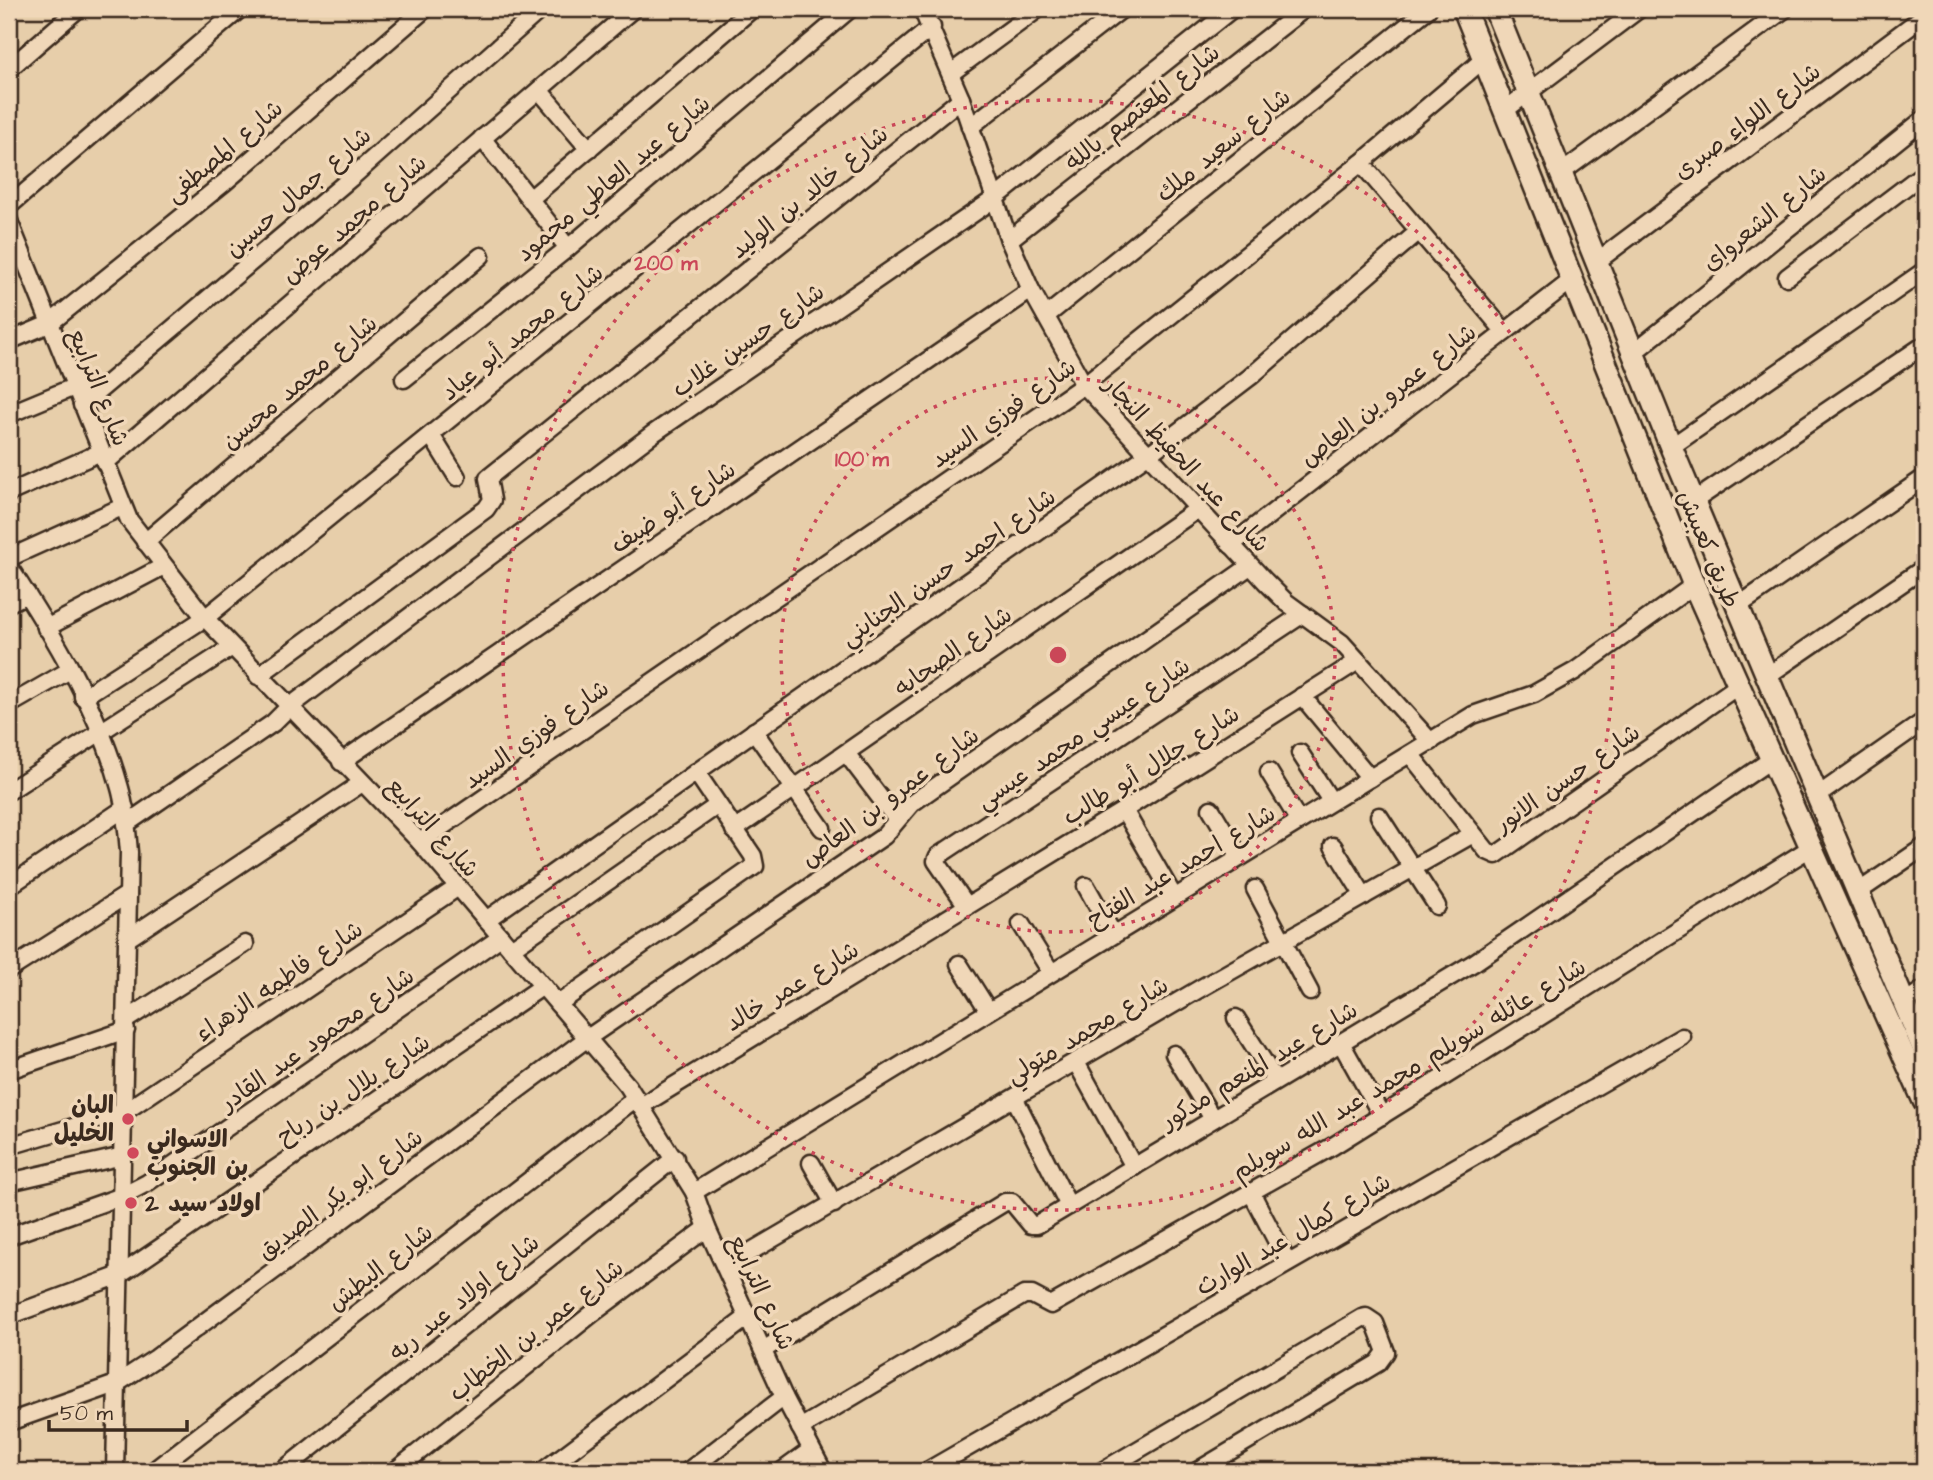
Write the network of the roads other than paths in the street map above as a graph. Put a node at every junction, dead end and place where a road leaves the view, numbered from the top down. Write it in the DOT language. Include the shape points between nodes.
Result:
graph roads {
  1 [pos="78,9"];
  2 [pos="240,9"];
  3 [pos="425,9"];
  4 [pos="541,9"];
  5 [pos="633,9"];
  6 [pos="752,9"];
  7 [pos="850,9"];
  8 [pos="1038,9"];
  9 [pos="1122,9"];
  10 [pos="1232,9"];
  11 [pos="1304,9"];
  12 [pos="1428,9"];
  13 [pos="1464,9"];
  14 [pos="1494,9"];
  15 [pos="1639,9"];
  16 [pos="1785,9"];
  17 [pos="927,15"];
  18 [pos="1924,16"];
  19 [pos="1484,60"];
  20 [pos="9,69"];
  21 [pos="951,73"];
  22 [pos="539,90"];
  23 [pos="1529,93"];
  24 [pos="961,99"];
  25 [pos="1505,110"];
  26 [pos="1924,120"];
  27 [pos="970,127"];
  28 [pos="482,138"];
  29 [pos="589,149"];
  30 [pos="1361,163"];
  31 [pos="1561,173"];
  32 [pos="1924,173"];
  33 [pos="530,200"];
  34 [pos="994,200"];
  35 [pos="9,206"];
  36 [pos="9,221"];
  37 [pos="1419,231"];
  38 [pos="1009,240"];
  39 [pos="568,248"];
  40 [pos="14,256"];
  41 [pos="481,256"];
  42 [pos="1596,262"];
  43 [pos="1924,271"];
  44 [pos="1787,277"];
  45 [pos="1572,280"];
  46 [pos="1031,290"];
  47 [pos="1046,316"];
  48 [pos="49,324"];
  49 [pos="1505,332"];
  50 [pos="9,341"];
  51 [pos="1924,345"];
  52 [pos="1633,352"];
  53 [pos="404,379"];
  54 [pos="1084,385"];
  55 [pos="74,387"];
  56 [pos="82,405"];
  57 [pos="9,414"];
  58 [pos="431,435"];
  59 [pos="1671,447"];
  60 [pos="1149,454"];
  61 [pos="103,458"];
  62 [pos="457,477"];
  63 [pos="1924,478"];
  64 [pos="9,493"];
  65 [pos="1694,501"];
  66 [pos="122,508"];
  67 [pos="1198,509"];
  68 [pos="145,542"];
  69 [pos="1231,545"];
  70 [pos="9,558"];
  71 [pos="164,566"];
  72 [pos="1250,566"];
  73 [pos="9,567"];
  74 [pos="1924,568"];
  75 [pos="1694,585"];
  76 [pos="27,594"];
  77 [pos="9,603"];
  78 [pos="1738,606"];
  79 [pos="1303,614"];
  80 [pos="205,618"];
  81 [pos="46,628"];
  82 [pos="1753,643"];
  83 [pos="232,647"];
  84 [pos="1726,656"];
  85 [pos="1358,661"];
  86 [pos="71,670"];
  87 [pos="258,676"];
  88 [pos="1767,676"];
  89 [pos="1739,685"];
  90 [pos="1303,696"];
  91 [pos="83,697"];
  92 [pos="9,705"];
  93 [pos="288,708"];
  94 [pos="1924,721"];
  95 [pos="754,731"];
  96 [pos="99,733"];
  97 [pos="1431,741"];
  98 [pos="846,753"];
  99 [pos="1300,753"];
  100 [pos="1410,754"];
  101 [pos="1772,759"];
  102 [pos="341,762"];
  103 [pos="696,772"];
  104 [pos="1269,772"];
  105 [pos="1370,778"];
  106 [pos="362,783"];
  107 [pos="794,789"];
  108 [pos="9,791"];
  109 [pos="1817,796"];
  110 [pos="1331,802"];
  111 [pos="718,805"];
  112 [pos="1211,809"];
  113 [pos="1124,810"];
  114 [pos="125,816"];
  115 [pos="1379,816"];
  116 [pos="897,820"];
  117 [pos="1299,821"];
  118 [pos="822,828"];
  119 [pos="734,830"];
  120 [pos="1473,834"];
  121 [pos="420,842"];
  122 [pos="1333,846"];
  123 [pos="1812,847"];
  124 [pos="1924,847"];
  125 [pos="1240,857"];
  126 [pos="1413,868"];
  127 [pos="9,886"];
  128 [pos="1086,886"];
  129 [pos="458,887"];
  130 [pos="1255,889"];
  131 [pos="1858,892"];
  132 [pos="128,894"];
  133 [pos="1364,896"];
  134 [pos="1174,897"];
  135 [pos="967,906"];
  136 [pos="1437,906"];
  137 [pos="486,920"];
  138 [pos="1021,924"];
  139 [pos="1113,934"];
  140 [pos="127,939"];
  141 [pos="1283,942"];
  142 [pos="506,943"];
  143 [pos="245,944"];
  144 [pos="959,964"];
  145 [pos="9,970"];
  146 [pos="1051,972"];
  147 [pos="543,986"];
  148 [pos="1924,989"];
  149 [pos="1310,992"];
  150 [pos="1904,1003"];
  151 [pos="558,1004"];
  152 [pos="988,1010"];
  153 [pos="1236,1018"];
  154 [pos="126,1025"];
  155 [pos="589,1037"];
  156 [pos="1682,1037"];
  157 [pos="1340,1043"];
  158 [pos="1924,1050"];
  159 [pos="1174,1054"];
  160 [pos="1077,1063"];
  161 [pos="9,1070"];
  162 [pos="1276,1081"];
  163 [pos="1015,1099"];
  164 [pos="1924,1101"];
  165 [pos="638,1102"];
  166 [pos="124,1112"];
  167 [pos="1382,1116"];
  168 [pos="1213,1119"];
  169 [pos="9,1146"];
  170 [pos="123,1156"];
  171 [pos="675,1158"];
  172 [pos="811,1163"];
  173 [pos="1134,1167"];
  174 [pos="9,1182"];
  175 [pos="694,1192"];
  176 [pos="1251,1192"];
  177 [pos="122,1196"];
  178 [pos="834,1204"];
  179 [pos="1069,1206"];
  180 [pos="707,1228"];
  181 [pos="9,1236"];
  182 [pos="1288,1263"];
  183 [pos="726,1266"];
  184 [pos="120,1275"];
  185 [pos="9,1316"];
  186 [pos="750,1316"];
  187 [pos="763,1350"];
  188 [pos="116,1384"];
  189 [pos="784,1397"];
  190 [pos="9,1422"];
  191 [pos="800,1428"];
  192 [pos="811,1450"];
  193 [pos="115,1471"];
  194 [pos="152,1471"];
  195 [pos="282,1471"];
  196 [pos="395,1471"];
  197 [pos="543,1471"];
  198 [pos="688,1471"];
  199 [pos="782,1471"];
  200 [pos="823,1471"];
  201 [pos="927,1471"];
  202 [pos="1102,1471"];
  203 [pos="1197,1471"];
  1 -- 20 [label="street"];
  2 -- 35 [label="street"];
  3 -- 48 [label="street, شارع المصطفى" via="225,182"];
  4 -- 56 [label="street, شارع جمال حسين" via="351,178"];
  5 -- 22 [label="street, شارع محمد عوض"];
  6 -- 29 [label="street"];
  7 -- 39 [label="street, شارع عبد العاطي محمود"];
  8 -- 21 [label="street"];
  9 -- 27 [label="street"];
  10 -- 34 [label="street, شارع حسين غلاب"];
  11 -- 38 [label="street, شارع المعتصم بالله"];
  12 -- 47 [label="street, شارع سعيد ملك"];
  13 -- 19 [label="street, طريق كعبيش"];
  14 -- 23 [label="street, طريق كعبيش"];
  15 -- 23 [label="street"];
  16 -- 31 [label="street"];
  17 -- 21 [label="street, شارع عبد الحفيظ النجار"];
  17 -- 58 [label="street, شارع محمد أبو عياد"];
  18 -- 42 [label="street, شارع اللواء صبرى"];
  19 -- 25 [label="street, طريق كعبيش"];
  19 -- 30 [label="street, شارع فوزي السيد"];
  21 -- 24 [label="street, شارع عبد الحفيظ النجار"];
  22 -- 28 [label="street, شارع محمد عوض"];
  22 -- 29 [label="street"];
  23 -- 25 [label="street"];
  23 -- 31 [label="street, طريق كعبيش"];
  24 -- 27 [label="street, شارع عبد الحفيظ النجار"];
  24 -- 87 [label="street, شارع خالد بن الوليد" via="488,478 492,500 486,509"];
  25 -- 45 [label="street, طريق كعبيش"];
  26 -- 52 [label="street, شارع الشعرواى"];
  27 -- 34 [label="street, شارع عبد الحفيظ النجار"];
  28 -- 33 [label="street"];
  28 -- 61 [label="street, شارع محمد عوض"];
  29 -- 33 [label="street"];
  30 -- 37 [label="street"];
  30 -- 54 [label="street, شارع فوزي السيد"];
  31 -- 42 [label="street, طريق كعبيش"];
  32 -- 44 [label="street"];
  33 -- 39 [label="street"];
  34 -- 38 [label="street, شارع عبد الحفيظ النجار"];
  34 -- 93 [label="street, شارع حسين غلاب" via="654,433"];
  36 -- 40 [label="street, شارع الترابيع"];
  37 -- 49 [label="street"];
  37 -- 60 [label="street, شارع احمد حسن الجنايني" via="1250,377"];
  38 -- 46 [label="street, شارع عبد الحفيظ النجار"];
  39 -- 53 [label="street, شارع عبد العاطي محمود"];
  40 -- 48 [label="street, شارع الترابيع"];
  41 -- 68 [label="street, شارع محمد محسن"];
  42 -- 52 [label="street, طريق كعبيش"];
  43 -- 59 [label="street"];
  45 -- 49 [label="street, شارع عمرو بن العاص"];
  45 -- 75 [label="street, طريق كعبيش"];
  46 -- 47 [label="street, شارع عبد الحفيظ النجار"];
  46 -- 102 [label="street, شارع أبو ضيف"];
  47 -- 54 [label="street, شارع عبد الحفيظ النجار"];
  48 -- 50 [label="street, شارع المصطفى"];
  48 -- 55 [label="street, شارع الترابيع"];
  49 -- 69 [label="street, شارع عمرو بن العاص"];
  51 -- 65 [label="street"];
  52 -- 59 [label="street, طريق كعبيش"];
  54 -- 60 [label="street, شارع عبد الحفيظ النجار"];
  54 -- 121 [label="street, شارع فوزي السيد"];
  55 -- 56 [label="street, شارع الترابيع"];
  55 -- 57 [label="street"];
  56 -- 61 [label="street, شارع الترابيع"];
  58 -- 62 [label="street"];
  58 -- 80 [label="street, شارع محمد أبو عياد"];
  59 -- 65 [label="street, طريق كعبيش"];
  60 -- 67 [label="street, شارع عبد الحفيظ النجار"];
  60 -- 95 [label="street, شارع احمد حسن الجنايني"];
  61 -- 64 [label="street, شارع محمد عوض"];
  61 -- 66 [label="street, شارع الترابيع"];
  63 -- 78 [label="street"];
  65 -- 78 [label="street, طريق كعبيش"];
  66 -- 68 [label="street, شارع الترابيع"];
  66 -- 70 [label="street"];
  67 -- 69 [label="street, شارع عبد الحفيظ النجار"];
  67 -- 98 [label="street, شارع الصحابه"];
  68 -- 71 [label="street, شارع الترابيع"];
  69 -- 72 [label="street, شارع عبد الحفيظ النجار"];
  71 -- 80 [label="street, شارع الترابيع"];
  71 -- 81 [label="street"];
  72 -- 79 [label="street, شارع عبد الحفيظ النجار"];
  72 -- 116 [label="street, شارع عمرو بن العاص" via="911,804"];
  73 -- 76 [label="street"];
  74 -- 88 [label="street"];
  75 -- 84 [label="street, طريق كعبيش"];
  75 -- 97 [label="street, شارع احمد عبد الفتاح" via="1575,671 1534,694 1474,715"];
  76 -- 77 [label="street"];
  76 -- 81 [label="street"];
  78 -- 82 [label="street, طريق كعبيش"];
  79 -- 85 [label="street, شارع عبد الحفيظ النجار"];
  79 -- 135 [label="street, شارع عيسي محمد عيسي" via="938,856 936,862"];
  80 -- 83 [label="street, شارع الترابيع"];
  80 -- 91 [label="street, شارع محمد أبو عياد"];
  81 -- 86 [label="street"];
  82 -- 84 [label="street"];
  82 -- 88 [label="street, طريق كعبيش"];
  83 -- 87 [label="street, شارع الترابيع"];
  83 -- 96 [label="street"];
  84 -- 89 [label="street, طريق كعبيش"];
  85 -- 90 [label="street, شارع جلال أبو طالب"];
  85 -- 97 [label="street, شارع عبد الحفيظ النجار"];
  86 -- 91 [label="street"];
  86 -- 92 [label="street"];
  87 -- 93 [label="street, شارع الترابيع"];
  88 -- 109 [label="street, طريق كعبيش"];
  89 -- 101 [label="street, طريق كعبيش"];
  89 -- 120 [label="street, شارع حسن الانور" via="1501,853 1491,854"];
  90 -- 105 [label="street"];
  90 -- 113 [label="street, شارع جلال أبو طالب"];
  91 -- 96 [label="street"];
  93 -- 102 [label="street, شارع الترابيع"];
  93 -- 114 [label="street, شارع حسين غلاب" via="273,723"];
  94 -- 109 [label="street"];
  95 -- 103 [label="street, شارع احمد حسن الجنايني"];
  95 -- 107 [label="street"];
  96 -- 108 [label="street"];
  96 -- 114 [label="street"];
  97 -- 100 [label="street, شارع احمد عبد الفتاح"];
  98 -- 107 [label="street, شارع الصحابه"];
  98 -- 116 [label="street"];
  99 -- 110 [label="street"];
  100 -- 105 [label="street, شارع احمد عبد الفتاح"];
  100 -- 120 [label="street, شارع حسن الانور"];
  101 -- 123 [label="street, طريق كعبيش"];
  101 -- 157 [label="street, شارع عبد المنعم مدكور" via="1475,962"];
  102 -- 106 [label="street, شارع الترابيع"];
  103 -- 111 [label="street"];
  103 -- 137 [label="street, شارع احمد حسن الجنايني"];
  104 -- 117 [label="street"];
  105 -- 110 [label="street, شارع احمد عبد الفتاح"];
  106 -- 121 [label="street, شارع الترابيع"];
  106 -- 140 [label="street"];
  107 -- 118 [label="street"];
  107 -- 119 [label="street, شارع الصحابه"];
  109 -- 131 [label="street, طريق كعبيش"];
  110 -- 117 [label="street, شارع احمد عبد الفتاح"];
  111 -- 119 [label="street"];
  111 -- 142 [label="street, شارع محمود عبد القادر"];
  112 -- 125 [label="street"];
  113 -- 134 [label="street"];
  113 -- 135 [label="street, شارع جلال أبو طالب"];
  114 -- 127 [label="street, شارع حسين غلاب"];
  114 -- 132 [label="street"];
  115 -- 126 [label="street"];
  116 -- 155 [label="street, شارع عمرو بن العاص" via="884,836"];
  117 -- 125 [label="street, شارع احمد عبد الفتاح"];
  119 -- 151 [label="street" via="753,856 751,870"];
  120 -- 126 [label="street, شارع محمد متولي"];
  121 -- 129 [label="street, شارع الترابيع"];
  122 -- 133 [label="street"];
  123 -- 164 [label="street, طريق كعبيش"];
  123 -- 167 [label="street, شارع عائله سويلم محمد عبد الله سويلم"];
  124 -- 131 [label="street"];
  125 -- 134 [label="street, شارع احمد عبد الفتاح"];
  126 -- 133 [label="street, شارع محمد متولي"];
  126 -- 136 [label="street"];
  128 -- 139 [label="street"];
  129 -- 137 [label="street, شارع الترابيع"];
  129 -- 166 [label="street, شارع فاطمه الزهراء"];
  130 -- 141 [label="street"];
  131 -- 150 [label="street, طريق كعبيش"];
  132 -- 140 [label="street"];
  132 -- 145 [label="street"];
  133 -- 141 [label="street, شارع محمد متولي"];
  134 -- 139 [label="street, شارع احمد عبد الفتاح"];
  135 -- 165 [label="street, شارع عمر خالد"];
  137 -- 142 [label="street, شارع الترابيع"];
  138 -- 146 [label="street"];
  139 -- 146 [label="street, شارع احمد عبد الفتاح"];
  140 -- 154 [label="street"];
  141 -- 149 [label="street"];
  141 -- 160 [label="street, شارع محمد متولي"];
  142 -- 147 [label="street, شارع الترابيع"];
  142 -- 177 [label="street, شارع محمود عبد القادر"];
  143 -- 154 [label="street"];
  144 -- 152 [label="street"];
  146 -- 152 [label="street, شارع احمد عبد الفتاح"];
  147 -- 151 [label="street, شارع الترابيع"];
  147 -- 184 [label="street, شارع بلال بن رباح"];
  148 -- 150 [label="street"];
  150 -- 158 [label="street, طريق كعبيش"];
  151 -- 155 [label="street, شارع الترابيع"];
  152 -- 175 [label="street, شارع احمد عبد الفتاح"];
  153 -- 162 [label="street"];
  154 -- 161 [label="street"];
  154 -- 166 [label="street"];
  155 -- 165 [label="street, شارع الترابيع"];
  155 -- 188 [label="street, شارع ابو بكر الصديق"];
  156 -- 182 [label="street, شارع كمال عبد الوارث"];
  157 -- 162 [label="street, شارع عبد المنعم مدكور"];
  157 -- 167 [label="street"];
  159 -- 168 [label="street"];
  160 -- 163 [label="street, شارع محمد متولي"];
  160 -- 173 [label="street"];
  162 -- 168 [label="street, شارع عبد المنعم مدكور"];
  163 -- 178 [label="street, شارع محمد متولي"];
  163 -- 179 [label="street"];
  165 -- 171 [label="street, شارع الترابيع"];
  165 -- 194 [label="street, شارع البطش"];
  166 -- 169 [label="street, شارع فاطمه الزهراء"];
  166 -- 170 [label="street"];
  167 -- 176 [label="street, شارع عائله سويلم محمد عبد الله سويلم"];
  168 -- 173 [label="street, شارع عبد المنعم مدكور"];
  170 -- 174 [label="street"];
  170 -- 177 [label="street"];
  171 -- 175 [label="street, شارع الترابيع"];
  171 -- 195 [label="street, شارع اولاد عبد ربه"];
  172 -- 178 [label="street"];
  173 -- 179 [label="street, شارع عبد المنعم مدكور"];
  175 -- 180 [label="street, شارع الترابيع"];
  176 -- 182 [label="street"];
  176 -- 191 [label="street, شارع عائله سويلم محمد عبد الله سويلم" via="1051,1305 1032,1294 1024,1295"];
  177 -- 181 [label="street"];
  177 -- 184 [label="street"];
  178 -- 183 [label="street, شارع محمد متولي"];
  179 -- 187 [label="street, شارع عبد المنعم مدكور" via="1034,1226 1012,1202 1005,1202"];
  180 -- 183 [label="street, شارع الترابيع"];
  180 -- 196 [label="street, شارع عمر بن الخطاب"];
  182 -- 201 [label="street, شارع كمال عبد الوارث"];
  183 -- 186 [label="street, شارع الترابيع"];
  184 -- 185 [label="street, شارع بلال بن رباح"];
  184 -- 188 [label="street"];
  186 -- 187 [label="street, شارع الترابيع"];
  186 -- 197 [label="street"];
  187 -- 189 [label="street, شارع الترابيع"];
  188 -- 190 [label="street"];
  188 -- 193 [label="street"];
  189 -- 191 [label="street, شارع الترابيع"];
  189 -- 198 [label="street"];
  191 -- 192 [label="street, شارع الترابيع"];
  192 -- 199 [label="street"];
  192 -- 200 [label="street, شارع الترابيع"];
  202 -- 203 [label="street" via="1362,1318 1374,1323 1386,1346 1384,1358"];
}
